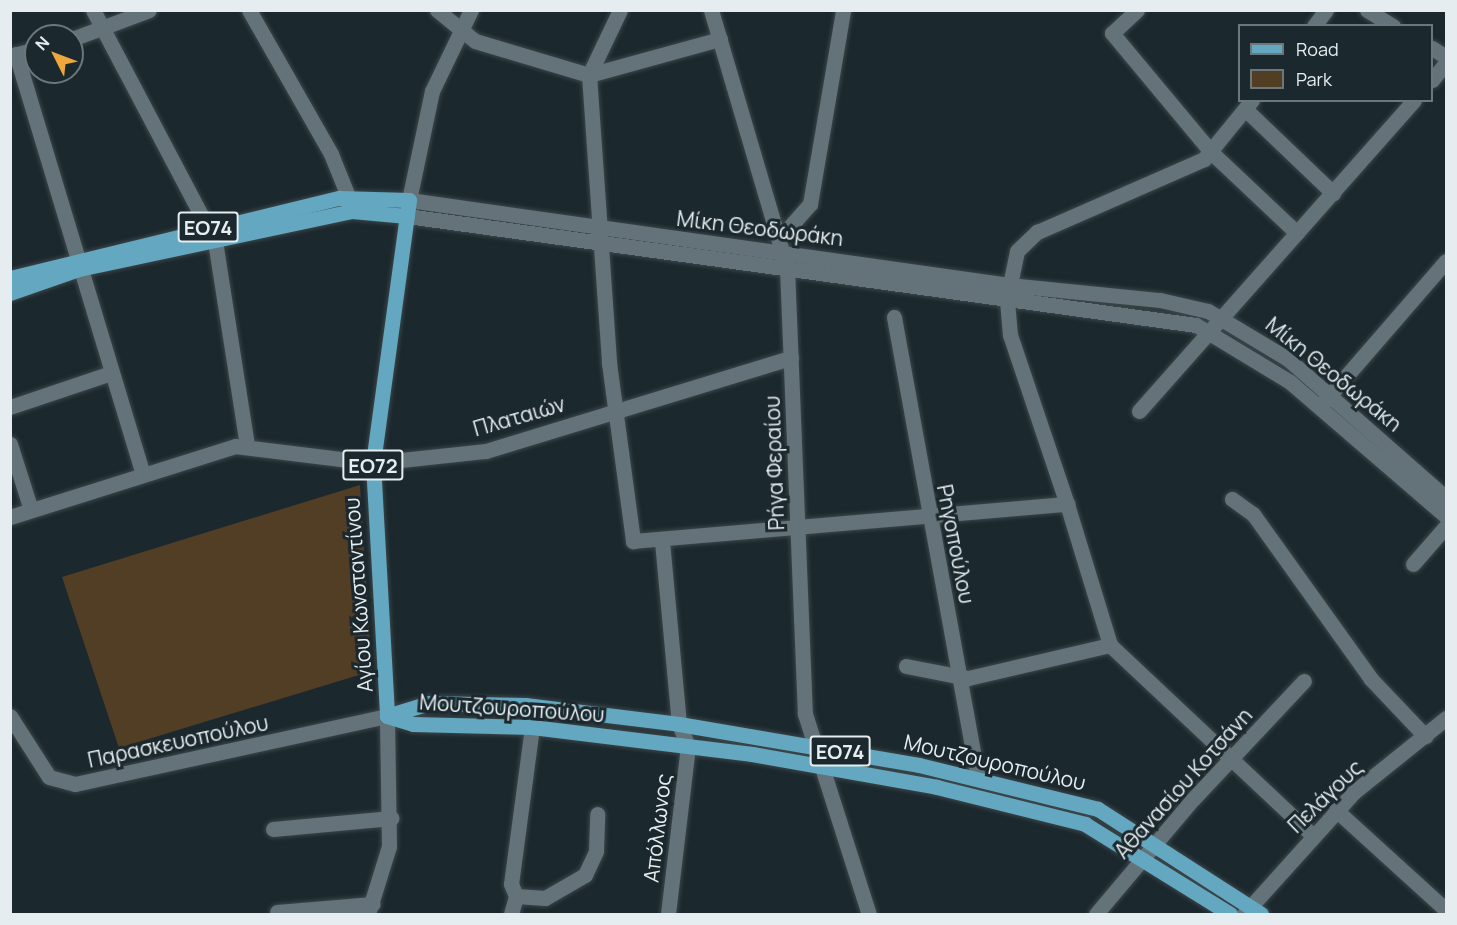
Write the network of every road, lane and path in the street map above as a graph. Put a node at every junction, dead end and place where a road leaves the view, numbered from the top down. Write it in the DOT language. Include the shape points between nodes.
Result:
graph roads {
  1 [pos="93,10"];
  2 [pos="149,10"];
  3 [pos="249,10"];
  4 [pos="437,10"];
  5 [pos="471,10"];
  6 [pos="620,10"];
  7 [pos="711,10"];
  8 [pos="843,10"];
  9 [pos="1137,10"];
  10 [pos="1326,10"];
  11 [pos="1367,10"];
  12 [pos="1316,24"];
  13 [pos="1390,24"];
  14 [pos="103,30"];
  15 [pos="459,32"];
  16 [pos="84,36"];
  17 [pos="720,39"];
  18 [pos="1433,49"];
  19 [pos="13,55"];
  20 [pos="1446,57"];
  21 [pos="1446,63"];
  22 [pos="589,75"];
  23 [pos="1433,79"];
  24 [pos="1412,102"];
  25 [pos="1249,105"];
  26 [pos="1211,152"];
  27 [pos="1333,193"];
  28 [pos="348,196"];
  29 [pos="409,200"];
  30 [pos="407,216"];
  31 [pos="599,229"];
  32 [pos="1297,233"];
  33 [pos="212,234"];
  34 [pos="600,244"];
  35 [pos="781,246"];
  36 [pos="1446,261"];
  37 [pos="78,264"];
  38 [pos="787,268"];
  39 [pos="10,278"];
  40 [pos="10,292"];
  41 [pos="1008,292"];
  42 [pos="1223,316"];
  43 [pos="894,317"];
  44 [pos="1210,330"];
  45 [pos="791,358"];
  46 [pos="111,373"];
  47 [pos="1331,394"];
  48 [pos="1320,406"];
  49 [pos="10,407"];
  50 [pos="615,409"];
  51 [pos="1139,411"];
  52 [pos="10,444"];
  53 [pos="247,445"];
  54 [pos="373,463"];
  55 [pos="142,472"];
  56 [pos="1446,498"];
  57 [pos="1232,499"];
  58 [pos="1067,504"];
  59 [pos="31,510"];
  60 [pos="1446,516"];
  61 [pos="10,517"];
  62 [pos="930,518"];
  63 [pos="1446,526"];
  64 [pos="798,527"];
  65 [pos="662,541"];
  66 [pos="1413,564"];
  67 [pos="1110,645"];
  68 [pos="906,666"];
  69 [pos="960,679"];
  70 [pos="1304,681"];
  71 [pos="10,716"];
  72 [pos="387,716"];
  73 [pos="1446,718"];
  74 [pos="679,724"];
  75 [pos="532,727"];
  76 [pos="1425,736"];
  77 [pos="688,746"];
  78 [pos="811,746"];
  79 [pos="1229,761"];
  80 [pos="818,764"];
  81 [pos="978,778"];
  82 [pos="1336,810"];
  83 [pos="597,814"];
  84 [pos="391,818"];
  85 [pos="273,829"];
  86 [pos="1312,835"];
  87 [pos="1155,844"];
  88 [pos="1144,857"];
  89 [pos="516,896"];
  90 [pos="370,909"];
  91 [pos="1446,910"];
  92 [pos="278,912"];
  93 [pos="1251,912"];
  94 [pos="511,915"];
  95 [pos="668,915"];
  96 [pos="869,915"];
  97 [pos="1096,915"];
  98 [pos="1230,915"];
  1 -- 14 [label="street"];
  2 -- 14 [label="street"];
  3 -- 28 [label="street" via="331,154"];
  4 -- 15 [label="street"];
  5 -- 15 [label="street, ΕΟ72"];
  6 -- 22 [label="street"];
  7 -- 17 [label="street, Ρήγα Φεραίου"];
  8 -- 35 [label="street" via="810,204"];
  9 -- 26 [label="street" via="1112,33"];
  10 -- 12 [label="street"];
  11 -- 13 [label="street"];
  14 -- 16 [label="street"];
  14 -- 33 [label="street"];
  15 -- 22 [label="street"];
  15 -- 29 [label="street, ΕΟ72" via="432,91"];
  17 -- 22 [label="street"];
  17 -- 35 [label="street, Ρήγα Φεραίου"];
  18 -- 20 [label="street"];
  19 -- 37 [label="street"];
  21 -- 23 [label="street"];
  22 -- 31 [label="street"];
  24 -- 27 [label="street"];
  25 -- 26 [label="street"];
  25 -- 27 [label="street"];
  26 -- 32 [label="street"];
  26 -- 41 [label="street" via="1197,163 1026,238 1017,251"];
  27 -- 32 [label="street"];
  28 -- 29 [label="main road, Μίκη Θεοδωράκη / ΕΟ74"];
  28 -- 33 [label="main road, Μίκη Θεοδωράκη / ΕΟ74"];
  29 -- 30 [label="main road, Αγίου Κωνσταντίνου / ΕΟ72"];
  29 -- 31 [label="street, Μίκη Θεοδωράκη"];
  30 -- 33 [label="main road, Μίκη Θεοδωράκη / ΕΟ74" via="352,211"];
  30 -- 34 [label="street, Μίκη Θεοδωράκη"];
  30 -- 54 [label="main road, Αγίου Κωνσταντίνου / ΕΟ72"];
  31 -- 34 [label="street"];
  31 -- 35 [label="street, Μίκη Θεοδωράκη"];
  32 -- 42 [label="street"];
  33 -- 37 [label="main road, Μίκη Θεοδωράκη / ΕΟ74"];
  33 -- 53 [label="street"];
  34 -- 38 [label="street, Μίκη Θεοδωράκη"];
  34 -- 50 [label="street"];
  35 -- 38 [label="street, Ρήγα Φεραίου"];
  35 -- 41 [label="street, Μίκη Θεοδωράκη"];
  36 -- 47 [label="street"];
  37 -- 39 [label="main road, Μίκη Θεοδωράκη / ΕΟ74"];
  37 -- 40 [label="main road, Μίκη Θεοδωράκη / ΕΟ74"];
  37 -- 46 [label="street"];
  38 -- 41 [label="street, Μίκη Θεοδωράκη"];
  38 -- 45 [label="street, Ρήγα Φεραίου"];
  41 -- 42 [label="street, Μίκη Θεοδωράκη" via="1160,300"];
  41 -- 44 [label="street, Μίκη Θεοδωράκη" via="1144,314"];
  41 -- 58 [label="street" via="1012,341"];
  42 -- 44 [label="street"];
  42 -- 47 [label="street, Μίκη Θεοδωράκη"];
  43 -- 62 [label="street, Ρηγοπούλου"];
  44 -- 48 [label="street, Μίκη Θεοδωράκη"];
  44 -- 51 [label="street"];
  45 -- 50 [label="street, Πλαταιών"];
  45 -- 64 [label="street, Ρήγα Φεραίου"];
  46 -- 49 [label="street"];
  46 -- 55 [label="street"];
  47 -- 48 [label="street"];
  47 -- 56 [label="street, Μίκη Θεοδωράκη"];
  48 -- 60 [label="street, Μίκη Θεοδωράκη"];
  50 -- 54 [label="street, Πλαταιών" via="486,451"];
  50 -- 65 [label="street" via="632,539"];
  52 -- 59 [label="street"];
  53 -- 54 [label="street, Πλαταιών"];
  53 -- 55 [label="street, Πλαταιών"];
  54 -- 72 [label="main road, Αγίου Κωνσταντίνου / ΕΟ72"];
  55 -- 59 [label="street, Πλαταιών"];
  57 -- 76 [label="street" via="1253,514 1371,679"];
  58 -- 62 [label="street"];
  58 -- 67 [label="street"];
  59 -- 61 [label="street, Πλαταιών"];
  62 -- 64 [label="street"];
  62 -- 69 [label="street, Ρηγοπούλου"];
  63 -- 66 [label="street"];
  64 -- 65 [label="street"];
  64 -- 78 [label="street, Ρήγα Φεραίου" via="803,699"];
  65 -- 74 [label="street"];
  67 -- 69 [label="street"];
  67 -- 79 [label="street"];
  68 -- 69 [label="street"];
  69 -- 81 [label="street, Ρηγοπούλου"];
  70 -- 79 [label="street, Αθανασίου Κοτσάνη"];
  71 -- 72 [label="street, Παρασκευοπούλου" via="50,777 75,784"];
  72 -- 74 [label="main road, Μουτζουροπούλου / ΕΟ74" via="414,705 471,702"];
  72 -- 75 [label="main road, Μουτζουροπούλου / ΕΟ74" via="413,724"];
  72 -- 84 [label="street, Αγίου Κωνσταντίνου"];
  73 -- 76 [label="street, Πελάγους"];
  74 -- 77 [label="street"];
  74 -- 78 [label="main road, Μουτζουροπούλου / ΕΟ74"];
  75 -- 77 [label="main road, Μουτζουροπούλου / ΕΟ74"];
  75 -- 89 [label="street" via="511,884"];
  76 -- 82 [label="street, Πελάγους"];
  77 -- 80 [label="main road, Μουτζουροπούλου / ΕΟ74"];
  77 -- 95 [label="street, Απόλλωνος"];
  78 -- 80 [label="street, Ρήγα Φεραίου"];
  78 -- 81 [label="main road, Μουτζουροπούλου / ΕΟ74"];
  79 -- 86 [label="street"];
  79 -- 87 [label="street, Αθανασίου Κοτσάνη"];
  80 -- 88 [label="main road, Μουτζουροπούλου / ΕΟ74" via="1071,820"];
  80 -- 96 [label="street, Ρήγα Φεραίου"];
  81 -- 87 [label="main road, Μουτζουροπούλου / ΕΟ74" via="1098,809"];
  82 -- 86 [label="street, Πελάγους"];
  82 -- 91 [label="street"];
  83 -- 89 [label="street" via="596,851 585,875 545,898"];
  84 -- 85 [label="street"];
  84 -- 90 [label="street, Αγίου Κωνσταντίνου" via="386,862"];
  86 -- 93 [label="street, Πελάγους"];
  87 -- 88 [label="street, Αθανασίου Κοτσάνη"];
  87 -- 93 [label="main road, Μουτζουροπούλου / ΕΟ74"];
  88 -- 97 [label="street, Αθανασίου Κοτσάνη"];
  88 -- 98 [label="main road, Μουτζουροπούλου / ΕΟ74"];
  89 -- 94 [label="street"];
  90 -- 92 [label="street"];
}
